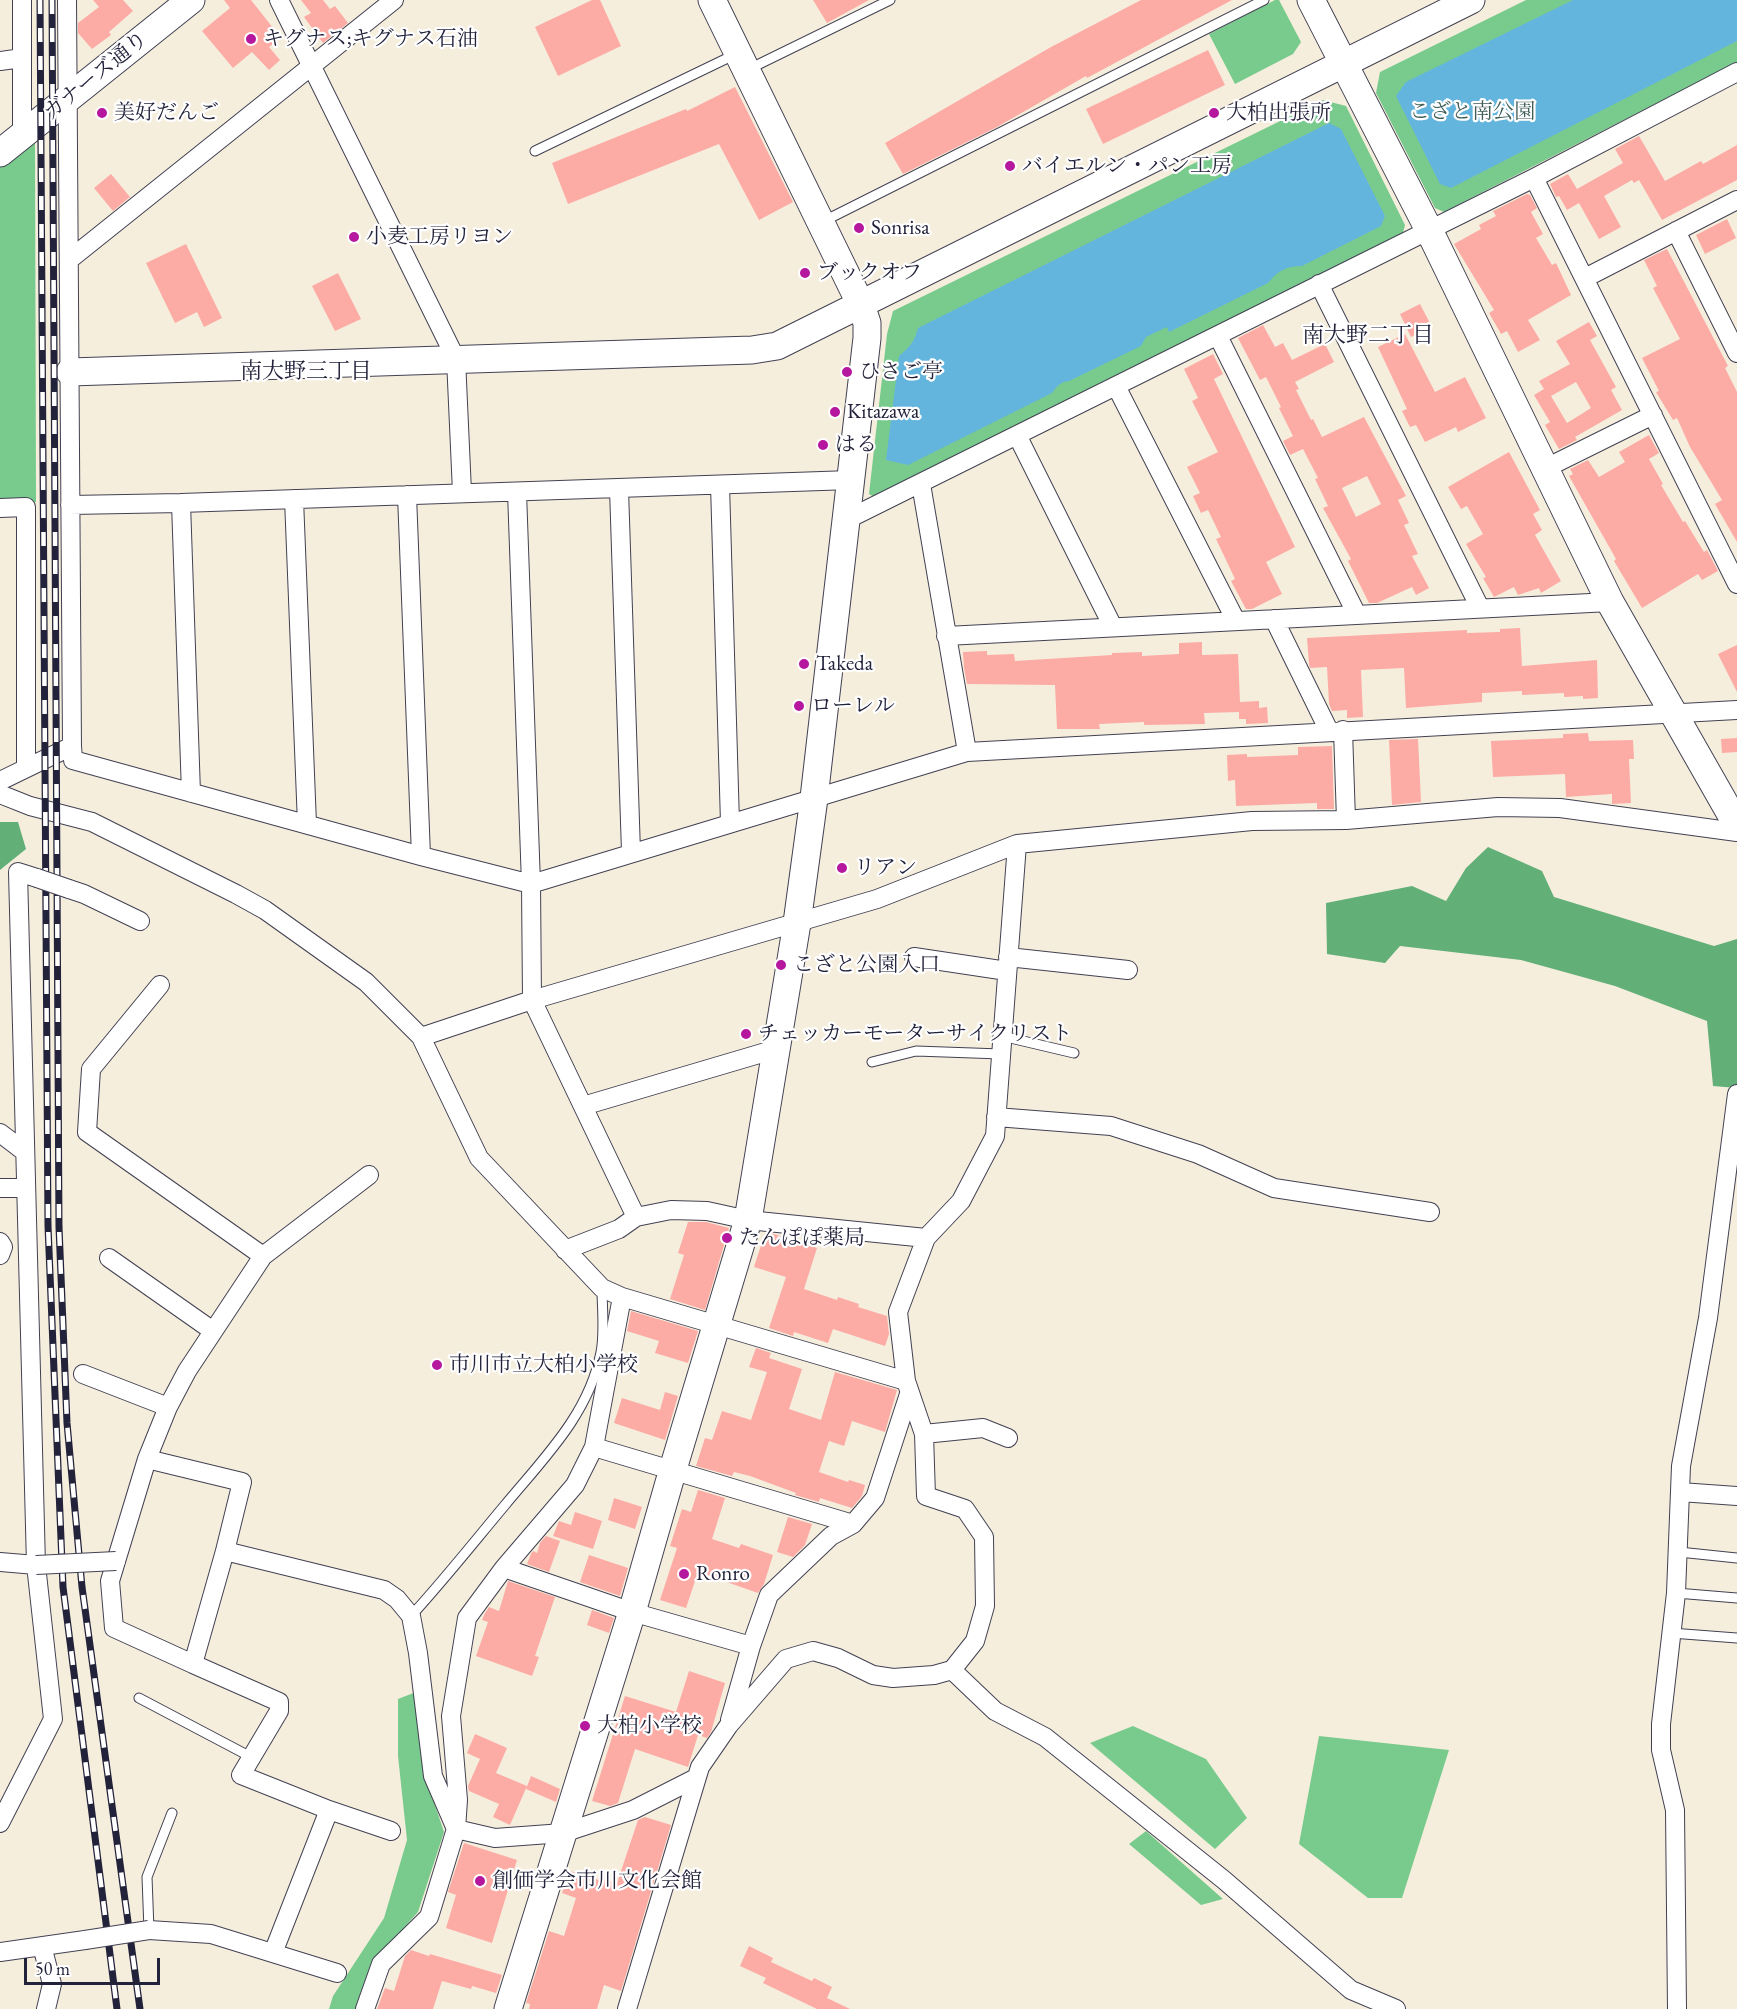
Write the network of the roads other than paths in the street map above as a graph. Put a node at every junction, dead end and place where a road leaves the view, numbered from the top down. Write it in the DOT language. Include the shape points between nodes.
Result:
graph roads {
  1 [pos="22,0"];
  2 [pos="67,0"];
  3 [pos="191,0"];
  4 [pos="279,0"];
  5 [pos="394,0"];
  6 [pos="712,0"];
  7 [pos="890,0"];
  8 [pos="1264,0"];
  9 [pos="1311,0"];
  10 [pos="1471,0"];
  11 [pos="22,58"];
  12 [pos="0,61"];
  13 [pos="742,62"];
  14 [pos="1344,64"];
  15 [pos="313,66"];
  16 [pos="1737,72"];
  17 [pos="67,99"];
  18 [pos="22,135"];
  19 [pos="535,151"];
  20 [pos="0,153"];
  21 [pos="1534,178"];
  22 [pos="1737,200"];
  23 [pos="821,222"];
  24 [pos="1430,230"];
  25 [pos="1676,231"];
  26 [pos="69,260"];
  27 [pos="1585,278"];
  28 [pos="1319,284"];
  29 [pos="861,305"];
  30 [pos="1218,336"];
  31 [pos="1737,354"];
  32 [pos="456,359"];
  33 [pos="70,372"];
  34 [pos="1116,386"];
  35 [pos="1653,415"];
  36 [pos="1017,435"];
  37 [pos="1546,468"];
  38 [pos="851,480"];
  39 [pos="921,484"];
  40 [pos="720,485"];
  41 [pos="619,489"];
  42 [pos="462,492"];
  43 [pos="517,492"];
  44 [pos="407,495"];
  45 [pos="294,499"];
  46 [pos="181,503"];
  47 [pos="70,505"];
  48 [pos="0,508"];
  49 [pos="846,520"];
  50 [pos="1737,584"];
  51 [pos="1610,602"];
  52 [pos="1480,608"];
  53 [pos="1357,615"];
  54 [pos="1274,619"];
  55 [pos="1236,621"];
  56 [pos="1113,627"];
  57 [pos="946,636"];
  58 [pos="1737,710"];
  59 [pos="1676,715"];
  60 [pos="1336,731"];
  61 [pos="72,746"];
  62 [pos="967,752"];
  63 [pos="26,767"];
  64 [pos="0,781"];
  65 [pos="191,793"];
  66 [pos="0,794"];
  67 [pos="814,798"];
  68 [pos="1346,820"];
  69 [pos="730,823"];
  70 [pos="307,824"];
  71 [pos="1737,825"];
  72 [pos="1737,832"];
  73 [pos="1017,844"];
  74 [pos="631,852"];
  75 [pos="421,856"];
  76 [pos="531,884"];
  77 [pos="140,921"];
  78 [pos="797,923"];
  79 [pos="914,957"];
  80 [pos="1008,964"];
  81 [pos="1128,970"];
  82 [pos="160,985"];
  83 [pos="532,1000"];
  84 [pos="421,1037"];
  85 [pos="1002,1045"];
  86 [pos="776,1049"];
  87 [pos="1074,1053"];
  88 [pos="872,1062"];
  89 [pos="1737,1094"];
  90 [pos="583,1106"];
  91 [pos="996,1117"];
  92 [pos="0,1133"];
  93 [pos="25,1152"];
  94 [pos="369,1175"];
  95 [pos="0,1188"];
  96 [pos="26,1188"];
  97 [pos="1430,1212"];
  98 [pos="636,1217"];
  99 [pos="748,1220"];
  100 [pos="926,1238"];
  101 [pos="0,1242"];
  102 [pos="565,1250"];
  103 [pos="0,1255"];
  104 [pos="263,1256"];
  105 [pos="109,1258"];
  106 [pos="602,1288"];
  107 [pos="622,1297"];
  108 [pos="716,1326"];
  109 [pos="213,1331"];
  110 [pos="83,1374"];
  111 [pos="907,1387"];
  112 [pos="168,1407"];
  113 [pos="924,1434"];
  114 [pos="1008,1438"];
  115 [pos="594,1447"];
  116 [pos="147,1459"];
  117 [pos="673,1469"];
  118 [pos="1680,1492"];
  119 [pos="1737,1496"];
  120 [pos="853,1524"];
  121 [pos="225,1551"];
  122 [pos="1679,1552"];
  123 [pos="1737,1558"];
  124 [pos="116,1561"];
  125 [pos="0,1562"];
  126 [pos="36,1565"];
  127 [pos="504,1568"];
  128 [pos="1676,1593"];
  129 [pos="1737,1598"];
  130 [pos="632,1612"];
  131 [pos="411,1616"];
  132 [pos="1671,1633"];
  133 [pos="1737,1638"];
  134 [pos="751,1646"];
  135 [pos="193,1664"];
  136 [pos="952,1670"];
  137 [pos="139,1698"];
  138 [pos="729,1725"];
  139 [pos="250,1757"];
  140 [pos="696,1778"];
  141 [pos="6,1798"];
  142 [pos="329,1810"];
  143 [pos="172,1813"];
  144 [pos="0,1823"];
  145 [pos="456,1829"];
  146 [pos="391,1832"];
  147 [pos="563,1833"];
  148 [pos="150,1930"];
  149 [pos="42,1946"];
  150 [pos="0,1952"];
  151 [pos="273,1953"];
  152 [pos="337,1973"];
  153 [pos="46,2009"];
  154 [pos="366,2009"];
  155 [pos="508,2009"];
  156 [pos="627,2009"];
  157 [pos="1396,2009"];
  158 [pos="1677,2009"];
  1 -- 11 [label="street"];
  2 -- 17 [label="street"];
  3 -- 17 [label="street, ガナーズ通り"];
  4 -- 15 [label="street"];
  5 -- 15 [label="street"];
  6 -- 13 [label="street"];
  7 -- 13 [label="lane"];
  8 -- 23 [label="lane"];
  9 -- 14 [label="street"];
  10 -- 14 [label="street"];
  11 -- 12 [label="street"];
  11 -- 18 [label="street"];
  13 -- 19 [label="lane"];
  13 -- 23 [label="street"];
  14 -- 24 [label="street"];
  14 -- 29 [label="street"];
  15 -- 26 [label="street"];
  15 -- 32 [label="street"];
  16 -- 21 [label="street"];
  17 -- 18 [label="street, ガナーズ通り"];
  17 -- 26 [label="street"];
  18 -- 20 [label="street, ガナーズ通り"];
  21 -- 24 [label="street"];
  21 -- 27 [label="street"];
  22 -- 25 [label="street"];
  23 -- 29 [label="street"];
  24 -- 28 [label="street"];
  24 -- 37 [label="street"];
  25 -- 27 [label="street"];
  25 -- 31 [label="street"];
  26 -- 33 [label="street"];
  27 -- 35 [label="street"];
  28 -- 30 [label="street"];
  28 -- 52 [label="street"];
  29 -- 32 [label="street" via="777,346 760,349"];
  29 -- 38 [label="street" via="867,338"];
  30 -- 34 [label="street"];
  30 -- 53 [label="street"];
  32 -- 33 [label="street"];
  32 -- 42 [label="street"];
  33 -- 47 [label="street"];
  34 -- 36 [label="street"];
  34 -- 55 [label="street"];
  35 -- 37 [label="street"];
  35 -- 50 [label="street"];
  36 -- 39 [label="street"];
  36 -- 56 [label="street"];
  37 -- 51 [label="street"];
  38 -- 40 [label="street"];
  38 -- 49 [label="street"];
  39 -- 49 [label="street"];
  39 -- 57 [label="street"];
  40 -- 41 [label="street"];
  40 -- 69 [label="street"];
  41 -- 43 [label="street"];
  41 -- 74 [label="street"];
  42 -- 43 [label="street"];
  42 -- 44 [label="street"];
  43 -- 76 [label="street"];
  44 -- 45 [label="street"];
  44 -- 75 [label="street"];
  45 -- 46 [label="street"];
  45 -- 70 [label="street"];
  46 -- 47 [label="street"];
  46 -- 65 [label="street"];
  47 -- 61 [label="street"];
  48 -- 63 [label="street" via="26,507"];
  49 -- 67 [label="street"];
  51 -- 52 [label="street"];
  51 -- 59 [label="street"];
  52 -- 53 [label="street"];
  53 -- 54 [label="street"];
  54 -- 55 [label="street"];
  54 -- 60 [label="street"];
  55 -- 56 [label="street"];
  56 -- 57 [label="street"];
  57 -- 62 [label="street"];
  58 -- 59 [label="street"];
  59 -- 60 [label="street"];
  59 -- 71 [label="street"];
  60 -- 62 [label="street"];
  60 -- 68 [label="street"];
  61 -- 63 [label="street"];
  61 -- 65 [label="street" via="73,760"];
  62 -- 67 [label="street"];
  63 -- 64 [label="street"];
  65 -- 70 [label="street"];
  66 -- 84 [label="street" via="92,822 265,910 366,982"];
  67 -- 69 [label="street"];
  67 -- 78 [label="street"];
  68 -- 72 [label="street" via="1498,807 1560,808"];
  68 -- 73 [label="street" via="1252,821"];
  69 -- 74 [label="street"];
  70 -- 75 [label="street"];
  73 -- 78 [label="street" via="877,899"];
  73 -- 80 [label="street"];
  74 -- 76 [label="street"];
  75 -- 76 [label="street"];
  76 -- 83 [label="street"];
  77 -- 93 [label="street, bridge" via="84,894 18,873"];
  78 -- 83 [label="street"];
  78 -- 86 [label="street"];
  79 -- 80 [label="street"];
  80 -- 81 [label="street"];
  80 -- 85 [label="street"];
  82 -- 104 [label="street" via="91,1068 87,1132"];
  83 -- 84 [label="street"];
  83 -- 90 [label="street"];
  84 -- 102 [label="street" via="479,1158"];
  85 -- 87 [label="lane"];
  85 -- 88 [label="lane" via="916,1051"];
  85 -- 91 [label="street"];
  86 -- 90 [label="street"];
  86 -- 99 [label="street"];
  89 -- 118 [label="street" via="1708,1318 1681,1466"];
  90 -- 98 [label="street"];
  91 -- 97 [label="street" via="1112,1126 1198,1154 1274,1188"];
  91 -- 100 [label="street" via="995,1136 961,1201"];
  92 -- 93 [label="street"];
  93 -- 96 [label="street"];
  94 -- 104 [label="street"];
  95 -- 96 [label="street"];
  96 -- 126 [label="street"];
  98 -- 99 [label="street" via="671,1210 707,1211"];
  98 -- 102 [label="street" via="619,1229"];
  99 -- 100 [label="street"];
  99 -- 108 [label="street"];
  100 -- 111 [label="street" via="898,1312"];
  101 -- 103 [label="street"];
  102 -- 106 [label="street"];
  104 -- 109 [label="street"];
  105 -- 109 [label="street"];
  106 -- 107 [label="street"];
  106 -- 131 [label="lane" via="602,1350 579,1411 559,1441"];
  107 -- 108 [label="street"];
  107 -- 115 [label="street"];
  108 -- 111 [label="street"];
  108 -- 117 [label="street"];
  109 -- 112 [label="street"];
  110 -- 112 [label="street"];
  111 -- 113 [label="street"];
  111 -- 120 [label="street" via="875,1498"];
  112 -- 116 [label="street"];
  113 -- 114 [label="street" via="982,1428"];
  113 -- 136 [label="street" via="926,1496 965,1509 984,1538 985,1606 975,1641"];
  115 -- 117 [label="street"];
  115 -- 127 [label="street" via="575,1485"];
  116 -- 121 [label="street" via="242,1482"];
  116 -- 124 [label="street"];
  117 -- 120 [label="street"];
  117 -- 130 [label="street"];
  118 -- 119 [label="street"];
  118 -- 122 [label="street"];
  120 -- 134 [label="street" via="831,1536 769,1595"];
  121 -- 131 [label="street" via="384,1590"];
  121 -- 135 [label="street"];
  122 -- 123 [label="lane"];
  122 -- 128 [label="street"];
  124 -- 126 [label="street, bridge"];
  124 -- 135 [label="street" via="110,1581 114,1628"];
  125 -- 126 [label="street"];
  126 -- 141 [label="street" via="52,1719"];
  127 -- 130 [label="street"];
  127 -- 145 [label="street" via="467,1617 451,1716 458,1800"];
  128 -- 129 [label="lane"];
  128 -- 132 [label="street"];
  130 -- 134 [label="street"];
  130 -- 147 [label="street"];
  131 -- 145 [label="street" via="433,1776"];
  132 -- 133 [label="lane"];
  132 -- 158 [label="street" via="1661,1750 1675,1810"];
  134 -- 138 [label="street"];
  135 -- 139 [label="street" via="279,1702 279,1711"];
  136 -- 138 [label="street" via="893,1678 873,1675 813,1651 786,1659"];
  136 -- 157 [label="street" via="995,1711 1045,1737 1224,1880 1351,1990"];
  137 -- 139 [label="lane"];
  138 -- 140 [label="street"];
  139 -- 142 [label="street" via="241,1775"];
  140 -- 147 [label="street" via="633,1810"];
  140 -- 156 [label="street"];
  141 -- 144 [label="street"];
  142 -- 146 [label="street"];
  142 -- 151 [label="street"];
  143 -- 148 [label="lane" via="147,1877"];
  145 -- 147 [label="street" via="495,1838"];
  145 -- 154 [label="street" via="429,1917 381,1964"];
  147 -- 155 [label="street"];
  148 -- 149 [label="street, bridge"];
  148 -- 151 [label="street" via="211,1934"];
  149 -- 150 [label="street"];
  149 -- 153 [label="street" via="52,1984"];
  151 -- 152 [label="street"];
}
